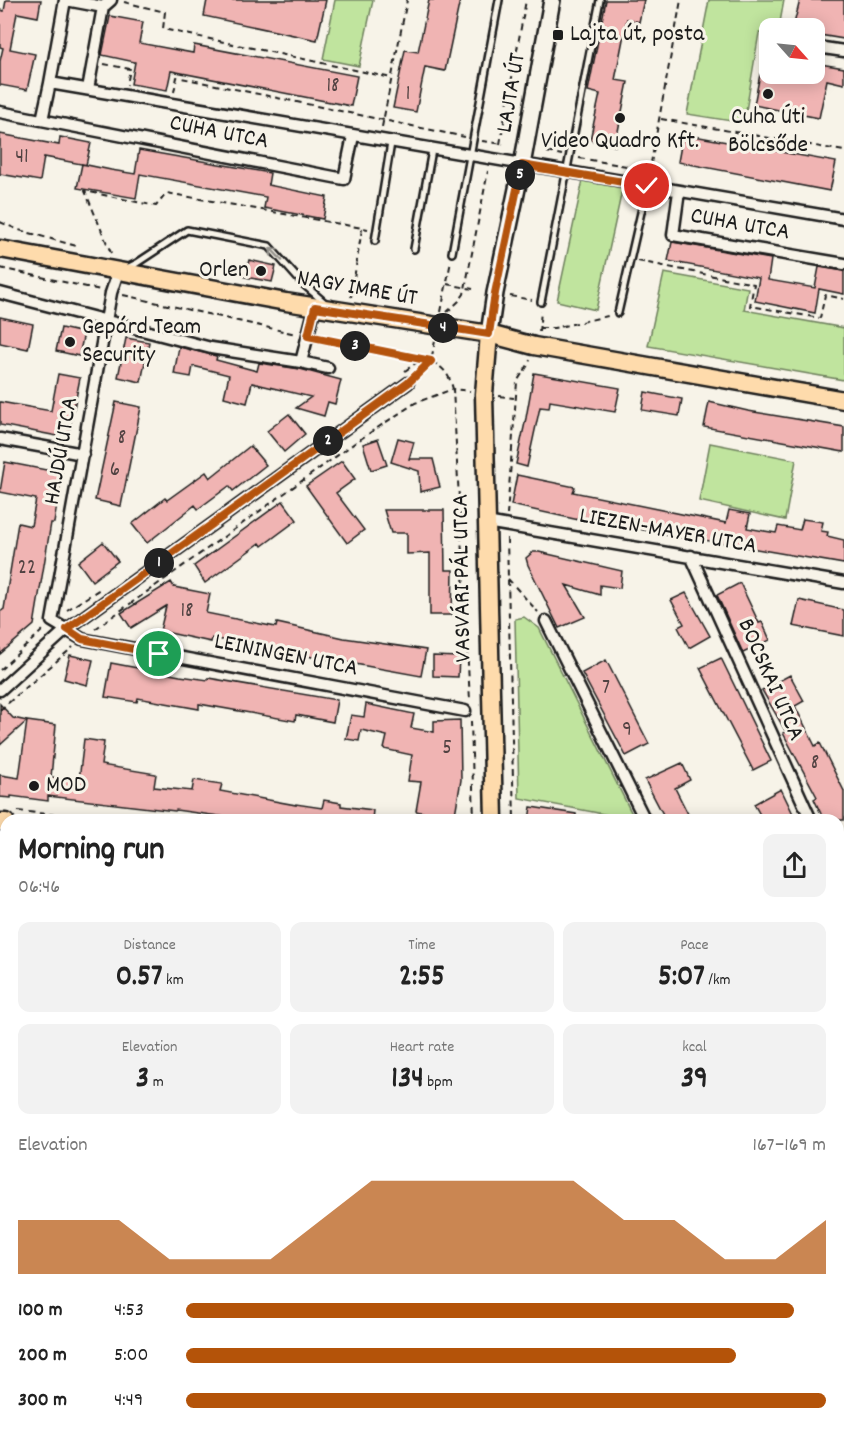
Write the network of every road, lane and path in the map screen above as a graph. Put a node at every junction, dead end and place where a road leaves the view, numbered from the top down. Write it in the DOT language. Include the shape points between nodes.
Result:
graph roads {
  1 [pos="66,0"];
  2 [pos="407,0"];
  3 [pos="499,0"];
  4 [pos="526,0"];
  5 [pos="552,0"];
  6 [pos="600,0"];
  7 [pos="681,0"];
  8 [pos="109,2"];
  9 [pos="825,48"];
  10 [pos="844,51"];
  11 [pos="93,62"];
  12 [pos="392,78"];
  13 [pos="50,83"];
  14 [pos="127,86"];
  15 [pos="88,89"];
  16 [pos="173,95"];
  17 [pos="0,112"];
  18 [pos="660,119"];
  19 [pos="42,120"];
  20 [pos="384,121"];
  21 [pos="353,136"];
  22 [pos="474,139"];
  23 [pos="386,142"];
  24 [pos="432,150"];
  25 [pos="844,151"];
  26 [pos="547,152"];
  27 [pos="471,156"];
  28 [pos="570,156"];
  29 [pos="490,160"];
  30 [pos="522,165"];
  31 [pos="650,170"];
  32 [pos="567,172"];
  33 [pos="647,186"];
  34 [pos="679,191"];
  35 [pos="844,219"];
  36 [pos="362,229"];
  37 [pos="377,230"];
  38 [pos="0,239"];
  39 [pos="375,241"];
  40 [pos="0,249"];
  41 [pos="414,249"];
  42 [pos="452,253"];
  43 [pos="39,255"];
  44 [pos="112,256"];
  45 [pos="630,260"];
  46 [pos="844,264"];
  47 [pos="0,268"];
  48 [pos="118,272"];
  49 [pos="467,280"];
  50 [pos="447,284"];
  51 [pos="473,289"];
  52 [pos="0,293"];
  53 [pos="111,293"];
  54 [pos="510,296"];
  55 [pos="844,298"];
  56 [pos="351,300"];
  57 [pos="541,302"];
  58 [pos="315,307"];
  59 [pos="333,309"];
  60 [pos="618,313"];
  61 [pos="441,315"];
  62 [pos="106,321"];
  63 [pos="489,334"];
  64 [pos="308,336"];
  65 [pos="432,355"];
  66 [pos="431,361"];
  67 [pos="301,362"];
  68 [pos="527,368"];
  69 [pos="328,369"];
  70 [pos="408,383"];
  71 [pos="453,388"];
  72 [pos="463,390"];
  73 [pos="505,397"];
  74 [pos="514,398"];
  75 [pos="844,400"];
  76 [pos="0,439"];
  77 [pos="83,454"];
  78 [pos="486,522"];
  79 [pos="506,526"];
  80 [pos="691,556"];
  81 [pos="508,579"];
  82 [pos="844,583"];
  83 [pos="546,621"];
  84 [pos="67,629"];
  85 [pos="82,639"];
  86 [pos="0,690"];
  87 [pos="0,710"];
  88 [pos="465,711"];
  89 [pos="474,814"];
  90 [pos="494,814"];
  91 [pos="514,814"];
  92 [pos="642,814"];
  93 [pos="808,814"];
  1 -- 8 [label="street"];
  1 -- 13 [label="street"];
  2 -- 12 [label="path"];
  3 -- 22 [label="lane, LAJTA ÚT"];
  4 -- 22 [label="path" via="501,144"];
  5 -- 30 [label="street, LAJTA ÚT"];
  6 -- 28 [label="lane"];
  7 -- 18 [label="path"];
  8 -- 11 [label="street"];
  8 -- 12 [label="path" via="165,12 163,29"];
  9 -- 10 [label="street"];
  11 -- 14 [label="path" via="130,69"];
  11 -- 15 [label="street"];
  12 -- 20 [label="path"];
  13 -- 15 [label="street, CUHA UTCA"];
  13 -- 19 [label="street"];
  15 -- 21 [label="street, CUHA UTCA"];
  16 -- 20 [label="path" via="177,77"];
  17 -- 19 [label="street, CUHA UTCA"];
  18 -- 25 [label="path"];
  18 -- 31 [label="path"];
  19 -- 21 [label="street, CUHA UTCA" via="344,179"];
  20 -- 22 [label="path"];
  20 -- 23 [label="path"];
  21 -- 23 [label="street, CUHA UTCA"];
  22 -- 27 [label="lane, LAJTA ÚT"];
  23 -- 24 [label="street, CUHA UTCA"];
  23 -- 37 [label="lane"];
  24 -- 27 [label="street, CUHA UTCA"];
  24 -- 41 [label="lane"];
  26 -- 28 [label="path"];
  27 -- 29 [label="street, CUHA UTCA"];
  27 -- 42 [label="lane, LAJTA ÚT"];
  28 -- 31 [label="path"];
  28 -- 32 [label="lane"];
  29 -- 30 [label="street, CUHA UTCA"];
  29 -- 49 [label="path"];
  30 -- 32 [label="street, CUHA UTCA"];
  30 -- 63 [label="street, LAJTA ÚT"];
  31 -- 33 [label="path"];
  32 -- 33 [label="street, CUHA UTCA"];
  32 -- 57 [label="lane"];
  33 -- 34 [label="street, CUHA UTCA"];
  33 -- 45 [label="lane"];
  34 -- 35 [label="street, CUHA UTCA"];
  34 -- 46 [label="street, CUHA UTCA" via="673,235"];
  36 -- 37 [label="path"];
  36 -- 44 [label="path" via="167,193 156,206 85,191"];
  36 -- 56 [label="path"];
  37 -- 39 [label="lane"];
  38 -- 43 [label="main road, NAGY IMRE ÚT"];
  40 -- 43 [label="main road, NAGY IMRE ÚT"];
  42 -- 50 [label="path"];
  43 -- 48 [label="main road, NAGY IMRE ÚT"];
  45 -- 55 [label="path" via="754,284 750,306 820,318 825,295"];
  45 -- 60 [label="lane"];
  47 -- 53 [label="path"];
  48 -- 53 [label="street, HAJDÚ UTCA"];
  48 -- 58 [label="main road, NAGY IMRE ÚT"];
  59 -- 48 [label="lane, one-way" via="268,246 187,230"];
  50 -- 51 [label="path"];
  50 -- 61 [label="path"];
  52 -- 62 [label="street"];
  53 -- 62 [label="street, HAJDÚ UTCA"];
  53 -- 64 [label="path"];
  54 -- 57 [label="path"];
  57 -- 60 [label="path" via="540,327 554,328"];
  58 -- 59 [label="main road, NAGY IMRE ÚT"];
  58 -- 64 [label="street"];
  59 -- 63 [label="main road, NAGY IMRE ÚT"];
  62 -- 67 [label="street" via="212,348"];
  62 -- 77 [label="street, HAJDÚ UTCA"];
  63 -- 75 [label="main road, NAGY IMRE ÚT" via="534,346"];
  63 -- 78 [label="main road, VASVÁRI PÁL UTCA" via="484,394"];
  64 -- 66 [label="path"];
  64 -- 67 [label="street"];
  65 -- 66 [label="path"];
  66 -- 70 [label="path"];
  66 -- 71 [label="path" via="444,369"];
  67 -- 69 [label="street"];
  68 -- 74 [label="path" via="517,382"];
  70 -- 84 [label="street"];
  71 -- 72 [label="path"];
  71 -- 85 [label="path" via="415,403 359,440"];
  71 -- 89 [label="path"];
  73 -- 74 [label="path"];
  74 -- 79 [label="path"];
  76 -- 77 [label="street"];
  77 -- 84 [label="street, HAJDÚ UTCA" via="52,621"];
  78 -- 79 [label="street, LIEZEN-MAYER UTCA"];
  78 -- 90 [label="main road, VASVÁRI PÁL UTCA"];
  79 -- 80 [label="street, LIEZEN-MAYER UTCA"];
  79 -- 81 [label="path"];
  80 -- 82 [label="street, LIEZEN-MAYER UTCA"];
  80 -- 93 [label="street, BOCSKAI UTCA"];
  81 -- 83 [label="path"];
  81 -- 91 [label="path"];
  83 -- 92 [label="street"];
  84 -- 85 [label="street, LEININGEN UTCA"];
  84 -- 86 [label="street"];
  85 -- 87 [label="path"];
  85 -- 88 [label="street, LEININGEN UTCA"];
}
